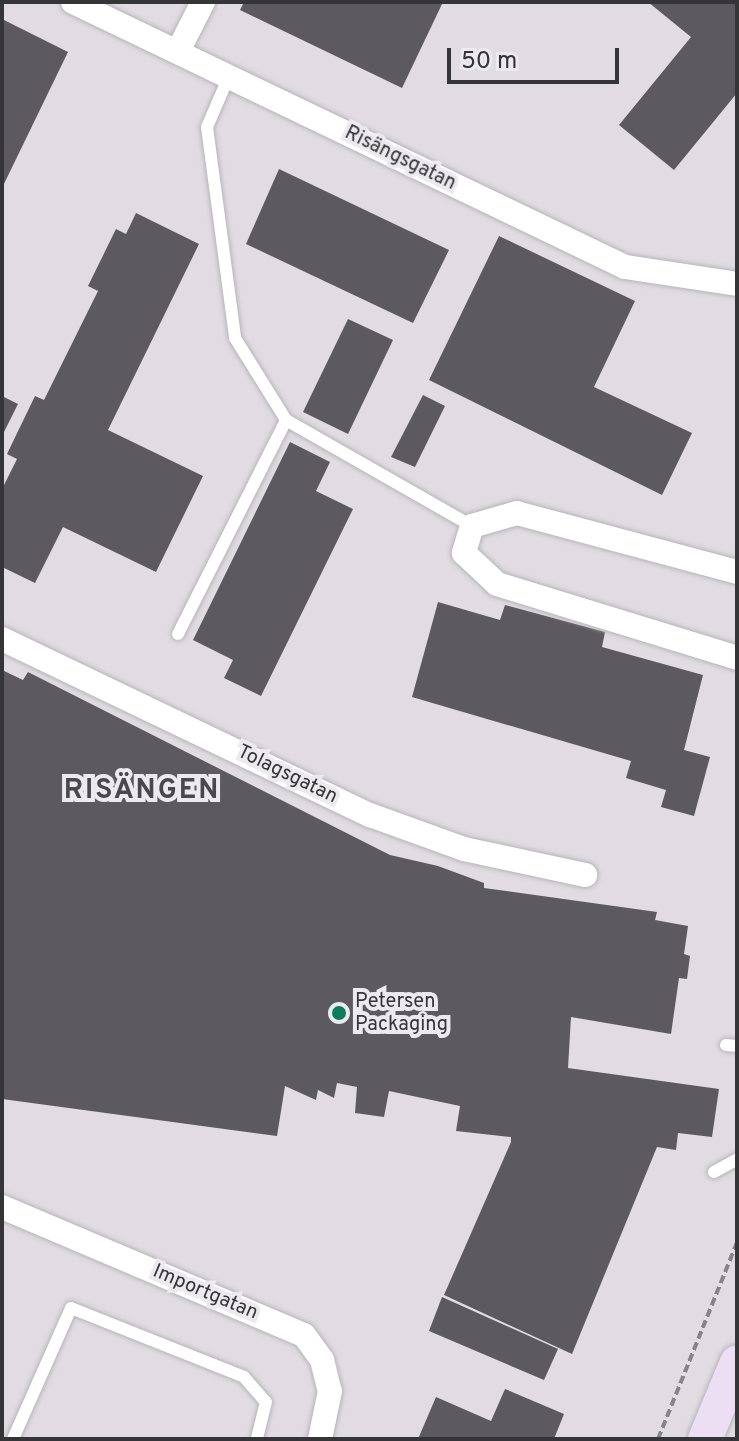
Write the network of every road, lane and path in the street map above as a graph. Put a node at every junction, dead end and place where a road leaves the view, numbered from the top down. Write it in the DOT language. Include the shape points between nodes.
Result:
graph roads {
  1 [pos="73,2"];
  2 [pos="203,2"];
  3 [pos="178,51"];
  4 [pos="229,76"];
  5 [pos="737,284"];
  6 [pos="286,420"];
  7 [pos="472,526"];
  8 [pos="737,572"];
  9 [pos="178,634"];
  10 [pos="2,639"];
  11 [pos="737,658"];
  12 [pos="585,875"];
  13 [pos="737,1159"];
  14 [pos="714,1172"];
  15 [pos="2,1207"];
  16 [pos="737,1242"];
  17 [pos="737,1362"];
  18 [pos="13,1439"];
  19 [pos="257,1439"];
  20 [pos="320,1439"];
  21 [pos="658,1439"];
  22 [pos="705,1439"];
  1 -- 3 [label="street, Risängsgatan"];
  2 -- 3 [label="street"];
  3 -- 4 [label="street, Risängsgatan"];
  4 -- 5 [label="street, Risängsgatan" via="625,267"];
  4 -- 6 [label="lane" via="207,127 235,338"];
  6 -- 7 [label="lane"];
  6 -- 9 [label="lane"];
  7 -- 8 [label="street" via="517,513"];
  7 -- 11 [label="street" via="464,553 497,584"];
  10 -- 12 [label="street, Tolagsgatan" via="370,815 464,849"];
  13 -- 14 [label="lane"];
  15 -- 20 [label="street, Importgatan" via="304,1335 322,1360 330,1391"];
  16 -- 21 [label="path"];
  17 -- 22 [label="main road"];
  18 -- 19 [label="lane" via="71,1308 244,1377 266,1402"];
}
